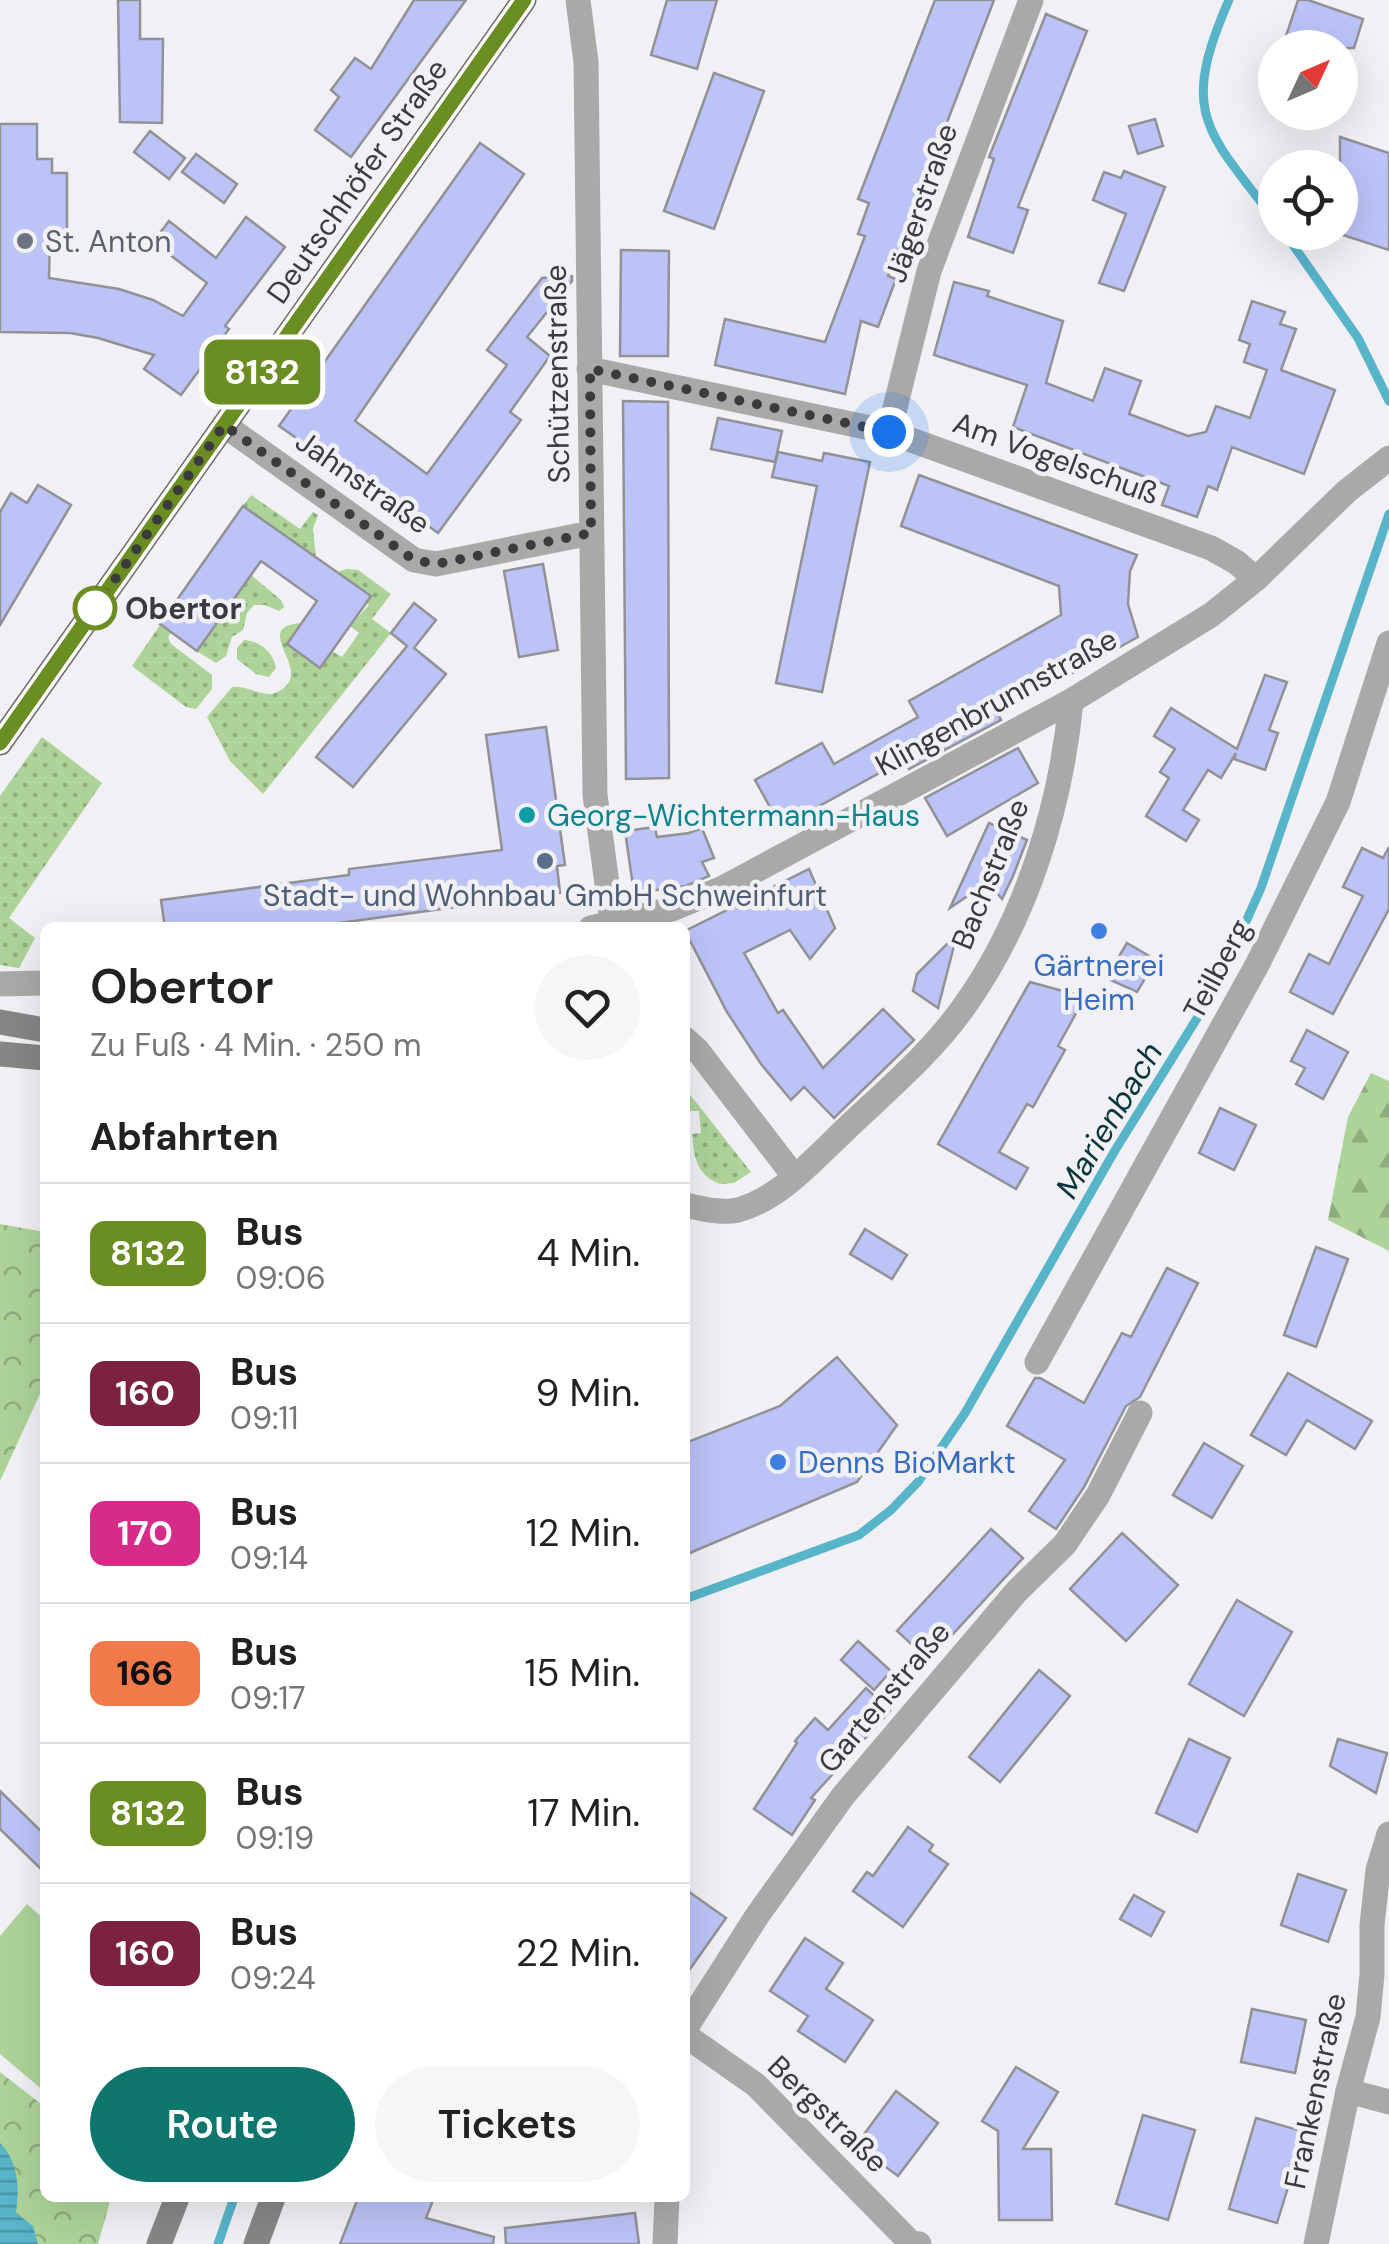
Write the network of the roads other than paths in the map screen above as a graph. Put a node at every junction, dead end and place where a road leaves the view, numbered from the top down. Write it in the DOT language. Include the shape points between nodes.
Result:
graph roads {
  1 [pos="524,0"];
  2 [pos="578,0"];
  3 [pos="1031,0"];
  4 [pos="590,369"];
  5 [pos="224,425"];
  6 [pos="889,432"];
  7 [pos="1389,458"];
  8 [pos="591,533"];
  9 [pos="1256,579"];
  10 [pos="1389,643"];
  11 [pos="1071,701"];
  12 [pos="0,743"];
  13 [pos="606,922"];
  14 [pos="624,922"];
  15 [pos="40,983"];
  16 [pos="0,984"];
  17 [pos="0,1022"];
  18 [pos="40,1029"];
  19 [pos="690,1044"];
  20 [pos="0,1054"];
  21 [pos="40,1058"];
  22 [pos="794,1176"];
  23 [pos="690,1206"];
  24 [pos="1036,1362"];
  25 [pos="1140,1413"];
  26 [pos="1389,1834"];
  27 [pos="690,2024"];
  28 [pos="690,2036"];
  29 [pos="1348,2091"];
  30 [pos="1389,2102"];
  31 [pos="175,2202"];
  32 [pos="272,2202"];
  33 [pos="667,2202"];
  34 [pos="159,2244"];
  35 [pos="256,2244"];
  36 [pos="665,2244"];
  37 [pos="919,2244"];
  38 [pos="1316,2244"];
  1 -- 5 [label="main road, Deutschhöfer Straße"];
  2 -- 4 [label="street, Schützenstraße" via="586,62"];
  3 -- 6 [label="street, Jägerstraße" via="929,271"];
  4 -- 6 [label="street, Am Vogelschuß"];
  4 -- 8 [label="street, Schützenstraße"];
  5 -- 8 [label="street, Jahnstraße" via="414,560 436,564"];
  5 -- 12 [label="main road, Deutschhöfer Straße"];
  6 -- 9 [label="street, Am Vogelschuß" via="1211,548"];
  7 -- 9 [label="street, Klingenbrunnstraße"];
  8 -- 13 [label="street, Schützenstraße" via="595,795"];
  9 -- 11 [label="street, Klingenbrunnstraße" via="1210,616"];
  10 -- 24 [label="street, Teilberg" via="1338,802 1230,1014"];
  11 -- 14 [label="street, Klingenbrunnstraße" via="723,888"];
  11 -- 22 [label="street, Bachstraße" via="1056,798 1028,882 979,985 908,1071"];
  15 -- 16 [label="street"];
  17 -- 18 [label="main road"];
  19 -- 22 [label="street"];
  20 -- 21 [label="main road"];
  22 -- 23 [label="street, Bachstraße" via="736,1211"];
  25 -- 27 [label="street, Gartenstraße" via="1065,1544 1005,1604 843,1796"];
  26 -- 29 [label="street, Frankenstraße" via="1378,1870 1368,2017"];
  28 -- 37 [label="street, Bergstraße" via="756,2085"];
  29 -- 30 [label="street"];
  29 -- 38 [label="street, Frankenstraße"];
  31 -- 34 [label="main road"];
  32 -- 35 [label="main road"];
  33 -- 36 [label="street"];
}
